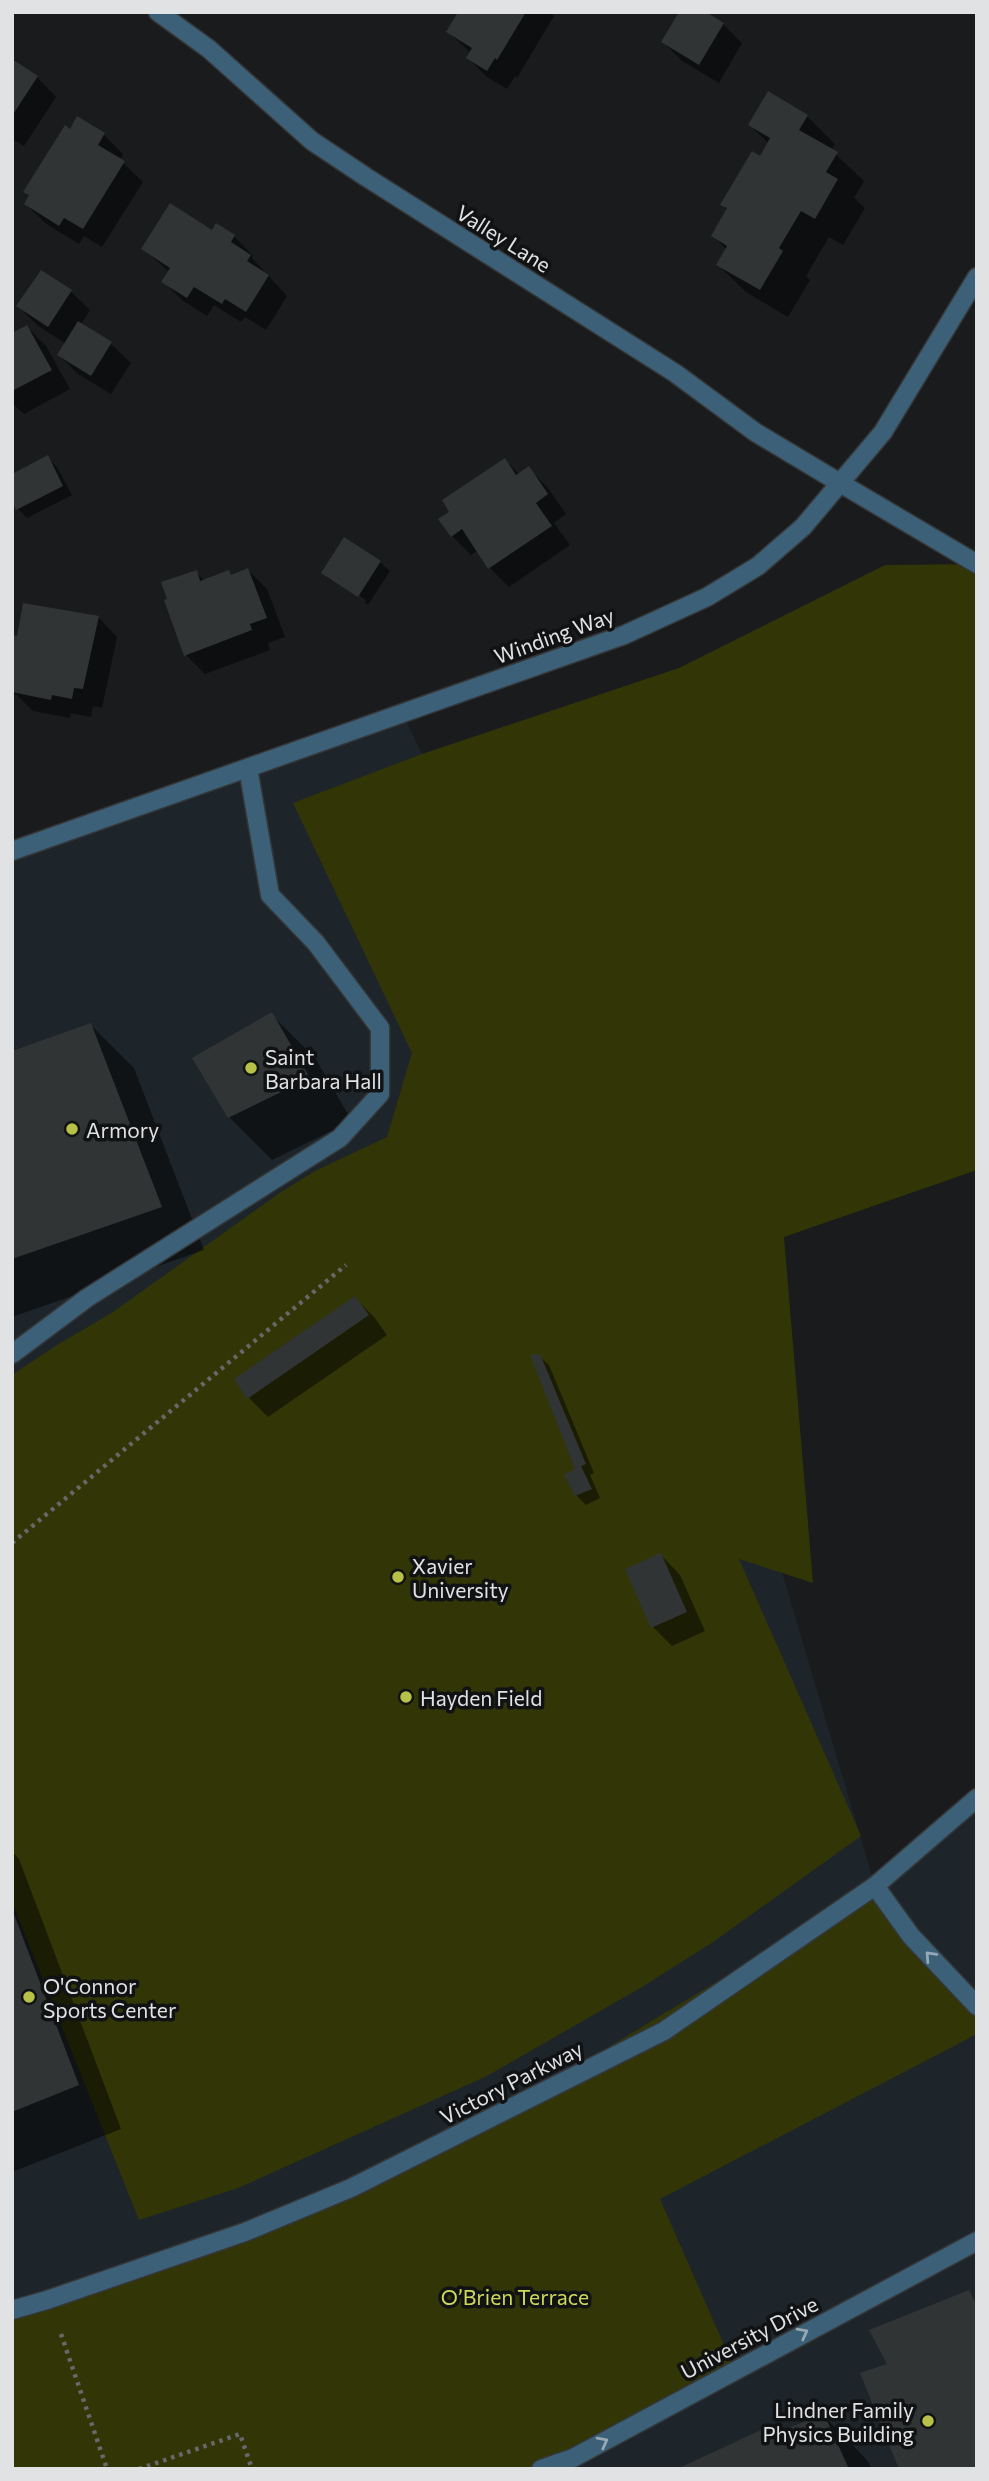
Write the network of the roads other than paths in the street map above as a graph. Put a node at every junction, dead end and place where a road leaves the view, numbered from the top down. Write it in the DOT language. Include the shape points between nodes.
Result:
graph roads {
  1 [pos="158,12"];
  2 [pos="977,277"];
  3 [pos="841,483"];
  4 [pos="977,564"];
  5 [pos="248,768"];
  6 [pos="12,851"];
  7 [pos="12,1354"];
  8 [pos="977,1798"];
  9 [pos="875,1886"];
  10 [pos="977,2006"];
  11 [pos="977,2241"];
  12 [pos="12,2310"];
  13 [pos="541,2469"];
  1 -- 3 [label="street, Valley Lane" via="209,50 312,141 676,373 755,432"];
  2 -- 3 [label="street, Winding Way" via="883,432"];
  3 -- 4 [label="street, Valley Lane"];
  3 -- 5 [label="street, Winding Way" via="794,535 758,566 707,597 624,635"];
  5 -- 6 [label="street, Winding Way"];
  5 -- 7 [label="street" via="270,895 316,943 380,1028 380,1094 340,1138 87,1297"];
  8 -- 9 [label="street, Victory Parkway"];
  10 -- 9 [label="street, one-way" via="911,1936"];
  9 -- 12 [label="street, Victory Parkway" via="664,2031 351,2188 245,2232"];
  13 -- 11 [label="street, University Drive, one-way" via="573,2458"];
}
